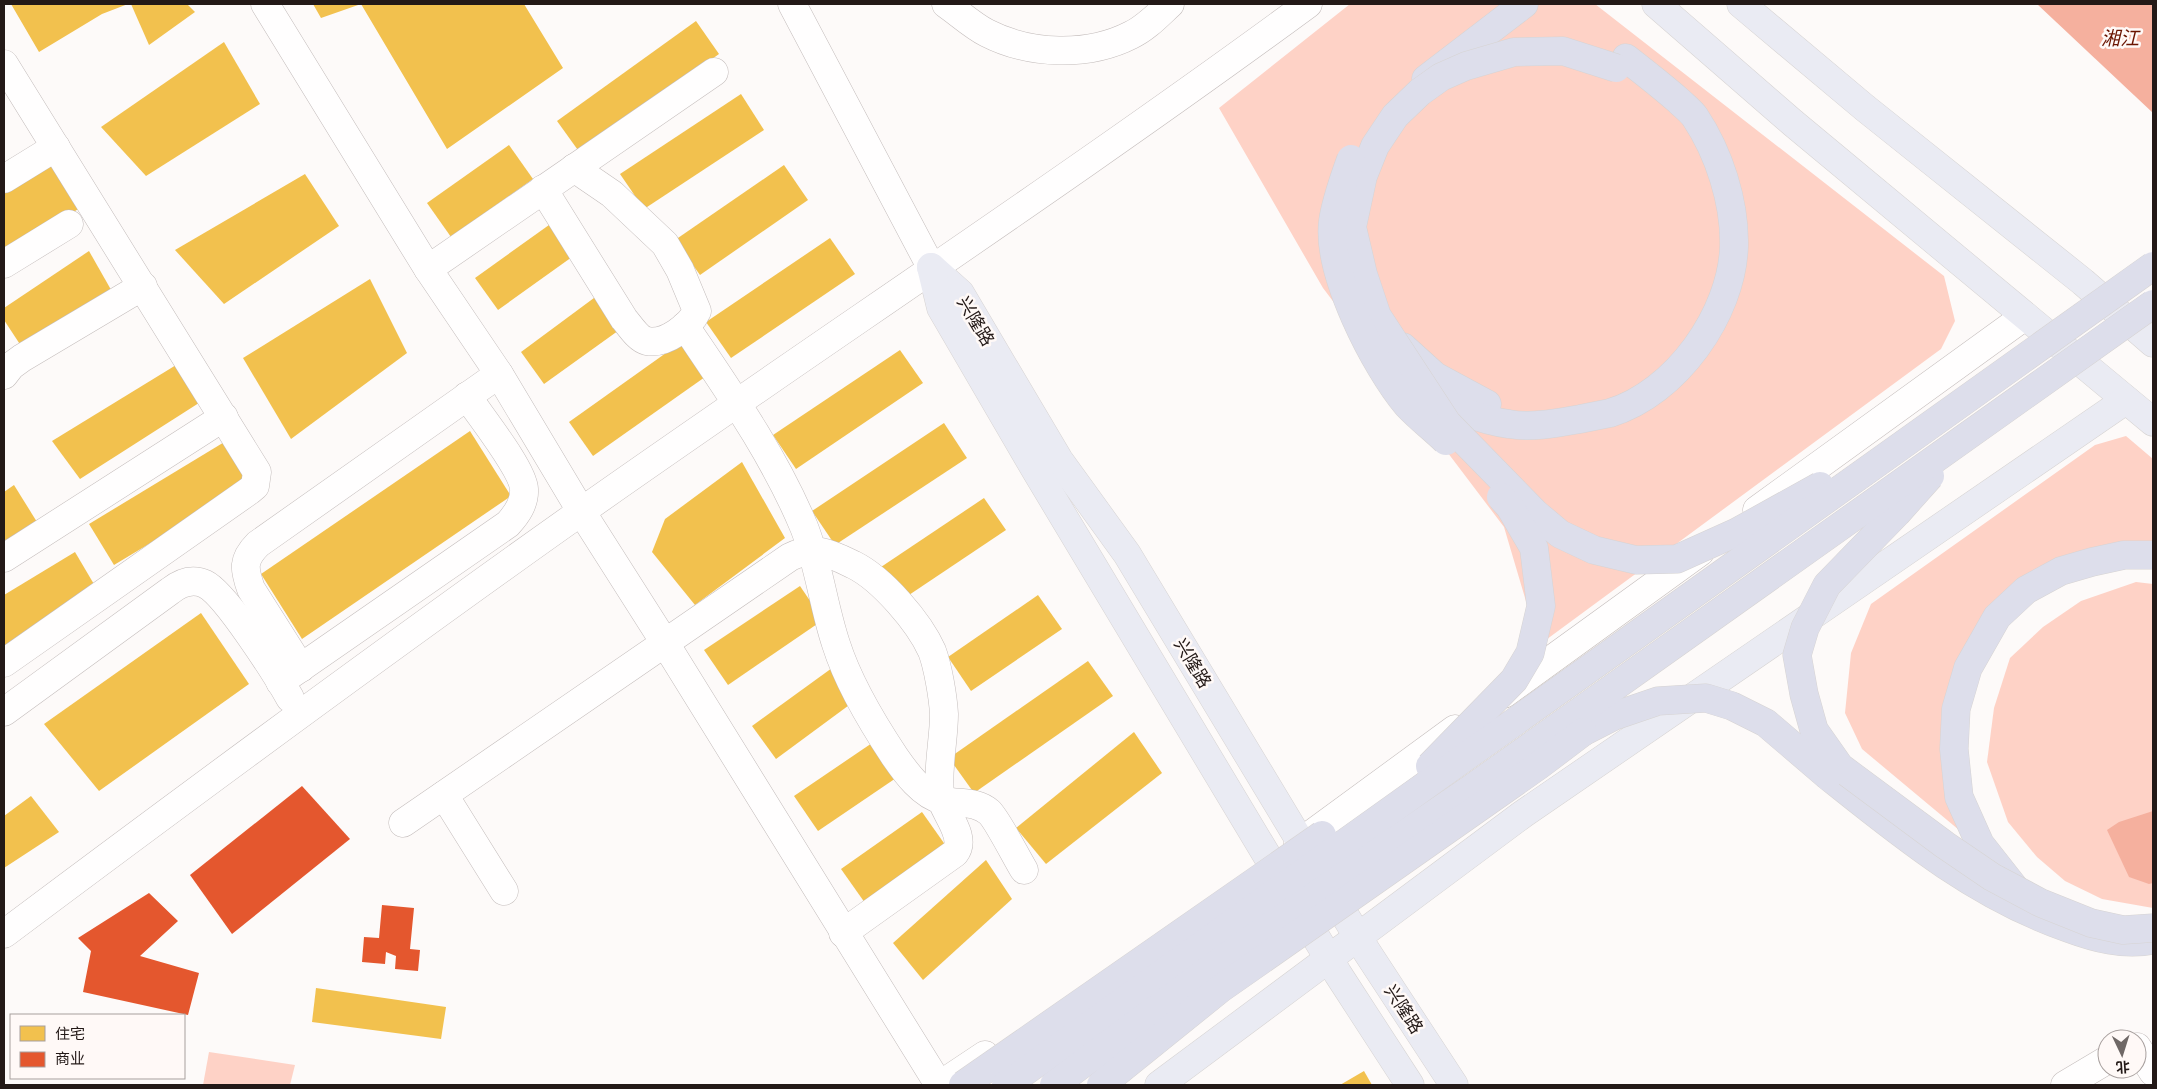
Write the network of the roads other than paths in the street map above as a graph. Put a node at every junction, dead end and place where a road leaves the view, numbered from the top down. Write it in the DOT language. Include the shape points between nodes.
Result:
graph roads {
  1 [pos="266,4"];
  2 [pos="792,4"];
  3 [pos="946,4"];
  4 [pos="1170,4"];
  5 [pos="1308,4"];
  6 [pos="1524,4"];
  7 [pos="1546,4"];
  8 [pos="1656,4"];
  9 [pos="1741,4"];
  10 [pos="4,64"];
  11 [pos="714,72"];
  12 [pos="1416,93"];
  13 [pos="56,147"];
  14 [pos="574,168"];
  15 [pos="4,179"];
  16 [pos="543,189"];
  17 [pos="69,224"];
  18 [pos="4,264"];
  19 [pos="2153,266"];
  20 [pos="931,267"];
  21 [pos="428,269"];
  22 [pos="143,286"];
  23 [pos="2153,304"];
  24 [pos="2025,316"];
  25 [pos="685,326"];
  26 [pos="2153,343"];
  27 [pos="499,374"];
  28 [pos="4,375"];
  29 [pos="467,396"];
  30 [pos="2126,400"];
  31 [pos="737,403"];
  32 [pos="224,417"];
  33 [pos="2153,422"];
  34 [pos="1921,432"];
  35 [pos="1962,440"];
  36 [pos="581,511"];
  37 [pos="813,551"];
  38 [pos="2153,555"];
  39 [pos="4,558"];
  40 [pos="2153,564"];
  41 [pos="665,643"];
  42 [pos="4,663"];
  43 [pos="291,675"];
  44 [pos="4,712"];
  45 [pos="299,714"];
  46 [pos="1583,732"];
  47 [pos="1452,744"];
  48 [pos="1472,788"];
  49 [pos="444,795"];
  50 [pos="1964,795"];
  51 [pos="942,800"];
  52 [pos="403,823"];
  53 [pos="1370,824"];
  54 [pos="1301,842"];
  55 [pos="1271,863"];
  56 [pos="1024,870"];
  57 [pos="504,890"];
  58 [pos="2153,919"];
  59 [pos="2153,928"];
  60 [pos="843,932"];
  61 [pos="4,934"];
  62 [pos="2153,935"];
  63 [pos="1358,936"];
  64 [pos="1230,939"];
  65 [pos="2153,940"];
  66 [pos="1329,958"];
  67 [pos="2097,1066"];
  68 [pos="939,1085"];
  69 [pos="963,1085"];
  70 [pos="969,1085"];
  71 [pos="1006,1085"];
  72 [pos="1054,1085"];
  73 [pos="1094,1085"];
  74 [pos="1101,1085"];
  75 [pos="1158,1085"];
  76 [pos="1410,1085"];
  77 [pos="1454,1085"];
  78 [pos="2065,1085"];
  1 -- 21 [label="street"];
  2 -- 20 [label="street"];
  3 -- 4 [label="street" via="986,33 1023,47 1068,51 1110,44 1133,34"];
  5 -- 20 [label="street" via="1194,87"];
  6 -- 12 [label="highway"];
  7 -- 12 [label="highway"];
  8 -- 24 [label="main road"];
  9 -- 26 [label="main road" via="2083,282"];
  10 -- 13 [label="street"];
  11 -- 14 [label="street"];
  12 -- 34 [label="highway, bridge" via="1402,119 1382,152 1367,190 1364,228 1372,282 1383,320 1406,353 1435,376 1485,403 1509,410 1550,414 1598,406 1632,388 1668,361 1694,332 1714,296 1721,259 1722,212 1716,190 1694,136 1672,109 1616,68 1563,51 1514,52 1466,66 1441,78 1420,92 1395,116 1375,146 1362,176 1352,228 1377,316 1447,422 1535,513 1560,534 1594,550 1636,560 1678,559 1737,532"];
  12 -- 47 [label="highway, bridge" via="1378,127 1361,154 1342,228 1350,278 1362,311 1399,367 1424,393 1470,416 1510,424 1550,425 1611,412 1660,386 1696,349 1712,320 1726,288 1734,246 1731,207 1720,166 1694,115 1626,58 1583,42 1551,36 1517,37 1484,44 1450,57 1414,77 1382,104 1354,149 1333,223 1336,260 1344,292 1380,366 1408,405 1510,507 1534,548 1541,606 1530,653 1514,680"];
  13 -- 15 [label="street"];
  13 -- 22 [label="street"];
  14 -- 16 [label="street"];
  14 -- 25 [label="street" via="612,194 665,244 680,270 697,312"];
  16 -- 21 [label="street"];
  16 -- 25 [label="street" via="624,319 637,333 647,341 661,340"];
  17 -- 18 [label="street"];
  19 -- 34 [label="highway, bridge"];
  20 -- 31 [label="street"];
  20 -- 54 [label="main road, 兴隆路" via="960,293 1059,460 1127,554"];
  20 -- 55 [label="main road, 兴隆路" via="941,308"];
  21 -- 27 [label="street"];
  22 -- 28 [label="street" via="22,358"];
  22 -- 32 [label="street"];
  23 -- 35 [label="highway, bridge"];
  24 -- 30 [label="main road"];
  24 -- 54 [label="street"];
  25 -- 31 [label="street"];
  27 -- 29 [label="street"];
  27 -- 36 [label="street"];
  29 -- 43 [label="street" via="249,553 246,574 251,589"];
  29 -- 43 [label="street" via="522,478 524,496 520,509 508,524"];
  30 -- 33 [label="main road"];
  30 -- 63 [label="main road" via="1523,814"];
  31 -- 36 [label="street"];
  31 -- 37 [label="street" via="784,487"];
  32 -- 39 [label="street"];
  32 -- 42 [label="street" via="257,472 255,486"];
  34 -- 53 [label="highway, bridge"];
  35 -- 48 [label="highway, bridge"];
  35 -- 59 [label="highway, bridge" via="1897,513 1826,585 1805,628 1798,655 1814,730 1840,767 1992,877 2041,903 2091,923 2123,930"];
  36 -- 41 [label="street"];
  36 -- 45 [label="street"];
  37 -- 41 [label="street" via="803,551 790,557"];
  37 -- 51 [label="street" via="825,607 848,674 895,758 915,783"];
  37 -- 51 [label="street" via="828,553 866,571 920,630 932,653 944,713"];
  38 -- 50 [label="highway" via="2124,555 2062,571 2026,590 1997,616 1968,668 1956,709 1954,749"];
  40 -- 50 [label="highway" via="2125,563 2076,575 2004,630 1981,664 1966,720"];
  41 -- 49 [label="street"];
  41 -- 60 [label="street"];
  43 -- 44 [label="street" via="219,595 206,584 195,581 180,584"];
  43 -- 45 [label="street"];
  45 -- 61 [label="street"];
  46 -- 48 [label="highway, bridge"];
  46 -- 65 [label="highway, bridge" via="1614,716 1658,701 1706,698 1732,706 1766,723 1886,823 1978,888 2042,919 2096,938 2139,943"];
  46 -- 74 [label="highway, bridge" via="1220,989"];
  47 -- 53 [label="highway, bridge"];
  47 -- 69 [label="highway, bridge"];
  48 -- 64 [label="highway, bridge"];
  49 -- 52 [label="street"];
  49 -- 57 [label="street"];
  50 -- 58 [label="highway" via="2010,866 2050,894 2129,920"];
  50 -- 62 [label="highway" via="1980,844 2022,896 2074,922 2131,936"];
  51 -- 56 [label="street" via="972,804 990,813"];
  51 -- 60 [label="street" via="956,829 958,848"];
  53 -- 64 [label="highway, bridge"];
  54 -- 55 [label="street"];
  54 -- 63 [label="main road, 兴隆路"];
  55 -- 66 [label="main road, 兴隆路"];
  55 -- 68 [label="street"];
  60 -- 68 [label="street"];
  63 -- 66 [label="main road"];
  63 -- 77 [label="main road, 兴隆路"];
  64 -- 70 [label="highway, bridge"];
  64 -- 71 [label="highway, bridge"];
  64 -- 72 [label="highway, bridge"];
  64 -- 73 [label="highway, bridge"];
  66 -- 75 [label="main road"];
  66 -- 76 [label="main road, 兴隆路"];
  67 -- 78 [label="street"];
}
